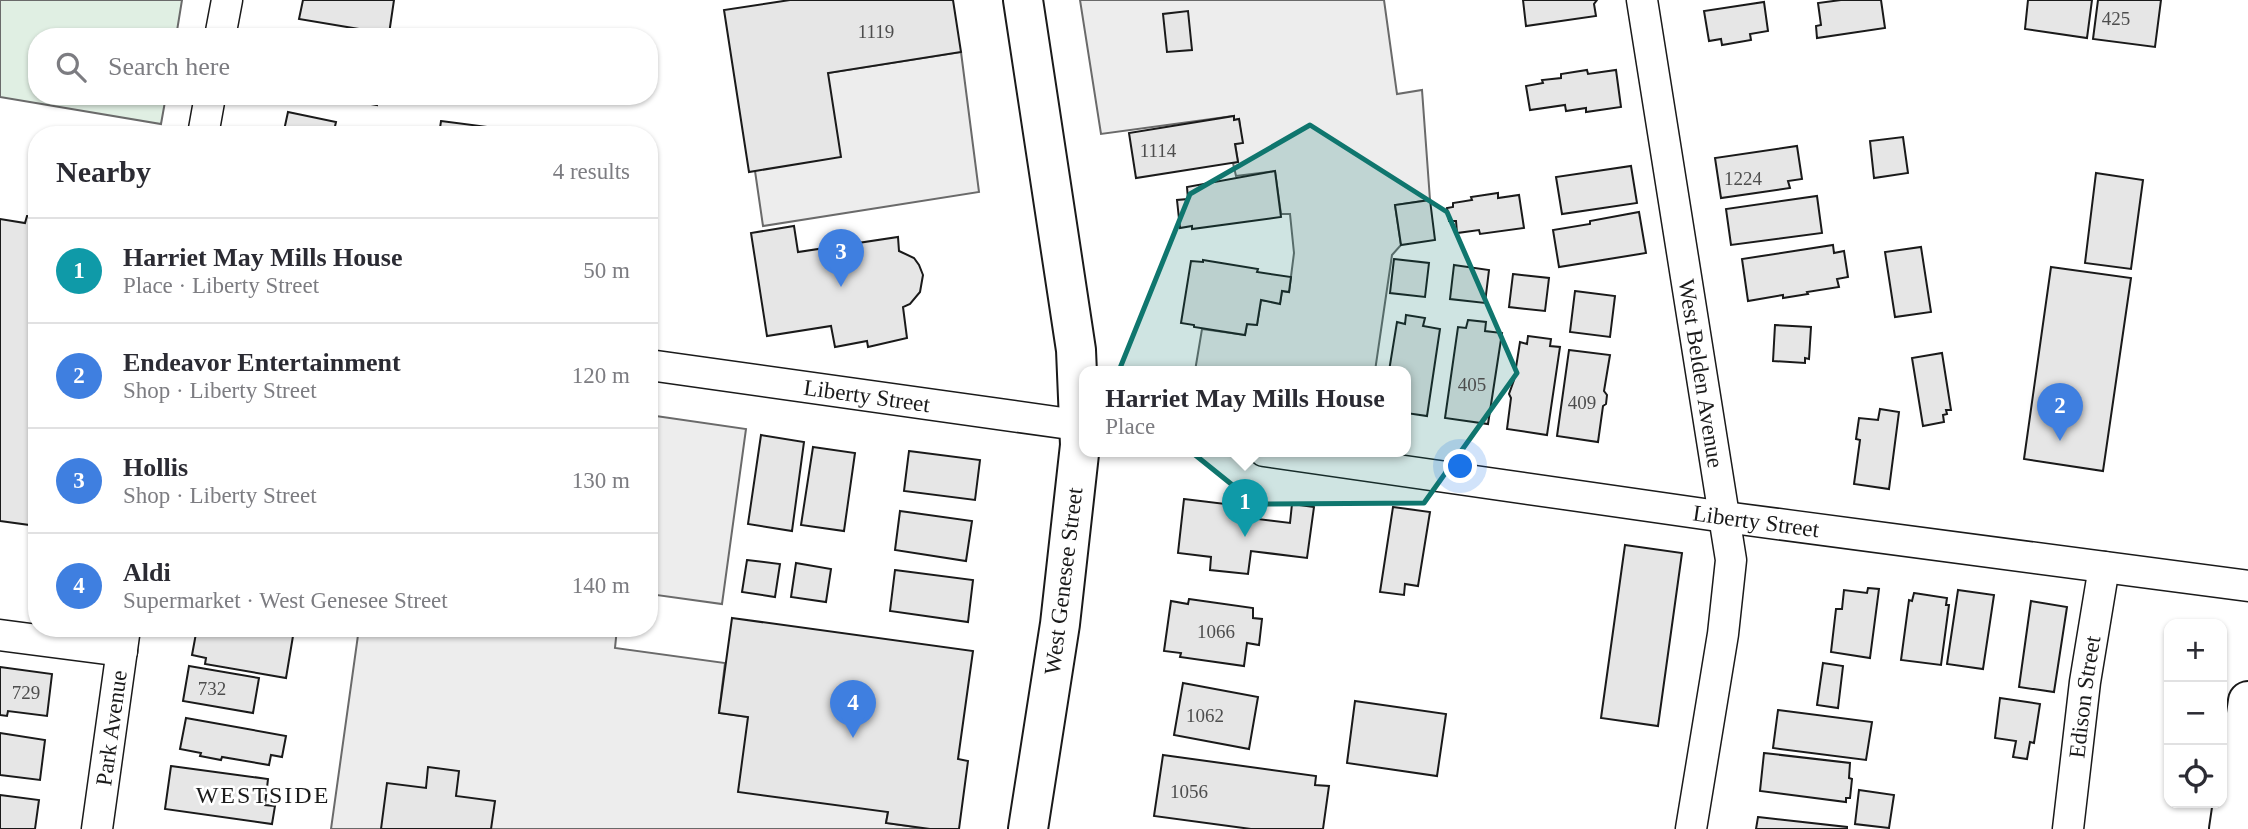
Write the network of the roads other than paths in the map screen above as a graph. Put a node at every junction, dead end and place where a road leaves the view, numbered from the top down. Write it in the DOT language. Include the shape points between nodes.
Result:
graph roads {
  1 [pos="226,0"];
  2 [pos="1023,0"];
  3 [pos="1642,0"];
  4 [pos="221,28"];
  5 [pos="208,105"];
  6 [pos="205,126"];
  7 [pos="658,366"];
  8 [pos="1079,388"];
  9 [pos="1079,425"];
  10 [pos="1079,454"];
  11 [pos="1306,457"];
  12 [pos="1725,517"];
  13 [pos="2104,566"];
  14 [pos="2248,586"];
  15 [pos="0,635"];
  16 [pos="28,636"];
  17 [pos="50,637"];
  18 [pos="124,640"];
  19 [pos="2248,701"];
  20 [pos="97,829"];
  21 [pos="1028,829"];
  22 [pos="1691,829"];
  23 [pos="2068,829"];
  24 [pos="2229,829"];
  1 -- 4 [label="street"];
  2 -- 8 [label="main road, West Genesee Street"];
  3 -- 12 [label="street, West Belden Avenue"];
  5 -- 6 [label="street"];
  7 -- 9 [label="street, Liberty Street"];
  10 -- 21 [label="main road, West Genesee Street" via="1060,624"];
  11 -- 12 [label="street, Liberty Street"];
  12 -- 13 [label="street, Liberty Street"];
  12 -- 22 [label="street, West Belden Avenue" via="1731,560 1723,634"];
  13 -- 14 [label="street, Liberty Street"];
  13 -- 23 [label="street, Edison Street"];
  15 -- 16 [label="street"];
  17 -- 18 [label="street"];
  18 -- 20 [label="street, Park Avenue"];
  19 -- 24 [label="main road"];
}
